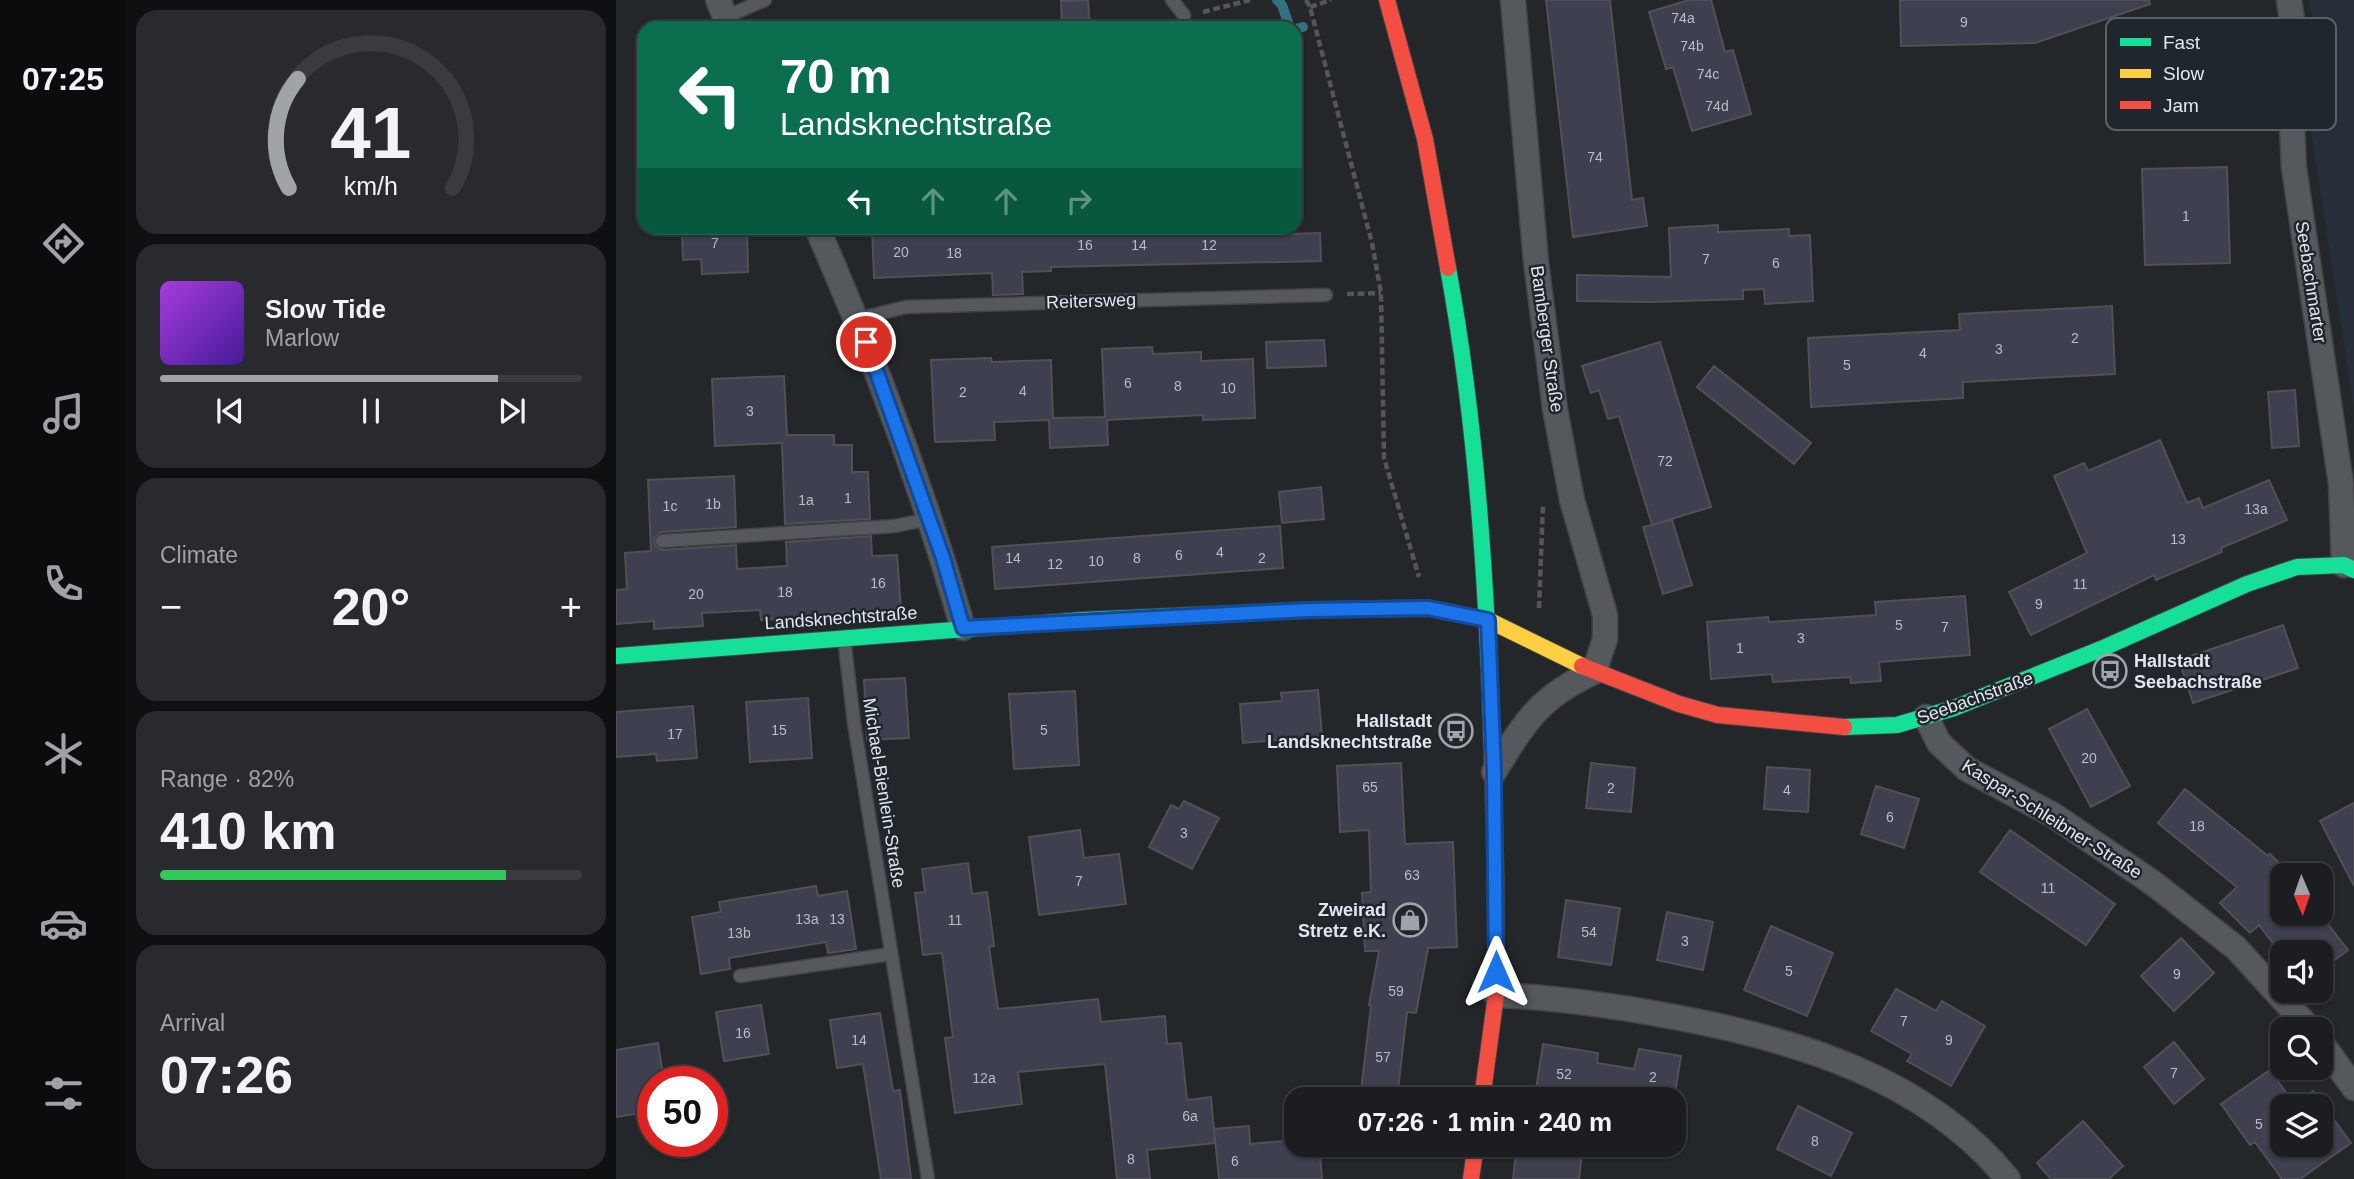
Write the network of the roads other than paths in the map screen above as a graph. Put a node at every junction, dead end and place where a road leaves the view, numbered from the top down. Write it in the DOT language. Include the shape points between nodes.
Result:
graph roads {
  1 [pos="765,0"];
  2 [pos="1172,0"];
  3 [pos="1387,0"];
  4 [pos="1513,0"];
  5 [pos="2289,0"];
  6 [pos="724,15"];
  7 [pos="1184,15"];
  8 [pos="2292,18"];
  9 [pos="2292,130"];
  10 [pos="820,235"];
  11 [pos="1326,295"];
  12 [pos="858,319"];
  13 [pos="929,519"];
  14 [pos="662,541"];
  15 [pos="2350,563"];
  16 [pos="1488,620"];
  17 [pos="963,628"];
  18 [pos="844,638"];
  19 [pos="616,656"];
  20 [pos="1594,672"];
  21 [pos="1926,717"];
  22 [pos="1494,772"];
  23 [pos="891,954"];
  24 [pos="740,976"];
  25 [pos="1496,995"];
  26 [pos="2299,1017"];
  27 [pos="2333,1059"];
  28 [pos="1484,1087"];
  29 [pos="2354,1088"];
  30 [pos="1474,1157"];
  31 [pos="928,1179"];
  32 [pos="1471,1179"];
  33 [pos="2008,1179"];
  1 -- 6 [label="lane"];
  2 -- 7 [label="lane"];
  3 -- 16 [label="street" via="1425,139 1455,305"];
  4 -- 20 [label="street, Bamberger Straße" via="1535,249 1556,410 1572,500 1605,615 1605,639"];
  5 -- 8 [label="street, Seebachmarter"];
  9 -- 15 [label="street, Seebachmarter"];
  10 -- 12 [label="street"];
  11 -- 12 [label="lane, Reitersweg" via="906,307"];
  12 -- 13 [label="street"];
  13 -- 14 [label="lane" via="895,526"];
  13 -- 17 [label="street"];
  15 -- 21 [label="street, Seebachstraße" via="2297,567 2247,584 2042,674"];
  16 -- 17 [label="street, Landsknechtstraße" via="1428,608 1284,610"];
  16 -- 20 [label="street, Seebachstraße"];
  16 -- 22 [label="street"];
  17 -- 18 [label="street, Landsknechtstraße"];
  18 -- 19 [label="street, Landsknechtstraße"];
  18 -- 23 [label="lane, Michael-Bienlein-Straße" via="853,723"];
  20 -- 21 [label="street, Seebachstraße" via="1718,715 1855,728"];
  20 -- 22 [label="street" via="1542,704"];
  21 -- 26 [label="street, Kaspar-Schleibner-Straße" via="1939,743 1967,769 2053,815 2153,883 2236,948"];
  22 -- 25 [label="street"];
  23 -- 24 [label="lane"];
  23 -- 31 [label="lane, Michael-Bienlein-Straße"];
  25 -- 28 [label="street"];
  25 -- 33 [label="street" via="1633,1009 1733,1028 1855,1067 1928,1106 1988,1154"];
  27 -- 29 [label="street"];
  30 -- 32 [label="street"];
}
